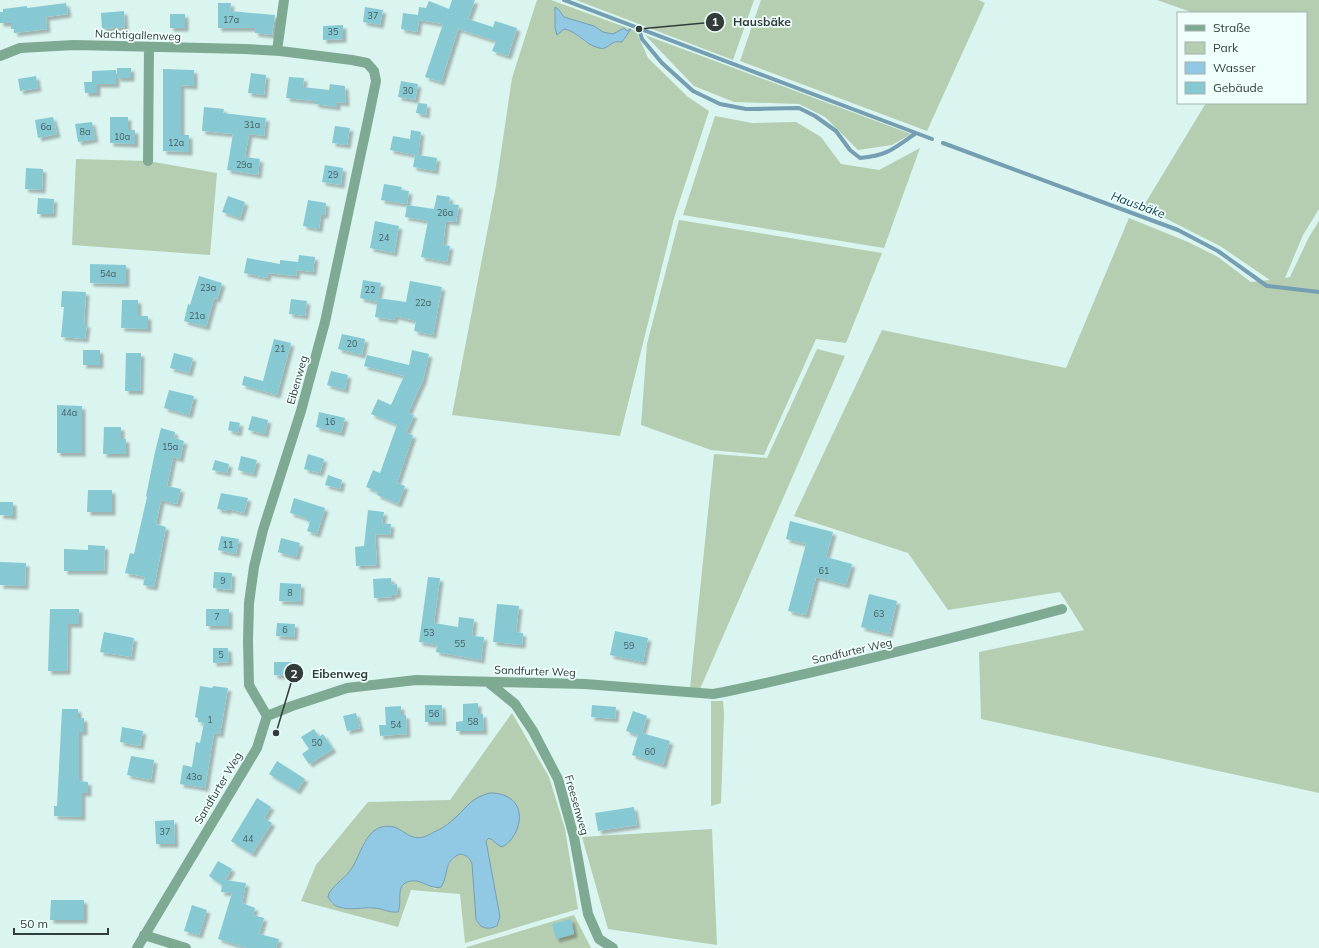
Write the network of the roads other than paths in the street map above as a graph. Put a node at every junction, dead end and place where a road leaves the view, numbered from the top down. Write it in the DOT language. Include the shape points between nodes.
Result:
graph roads {
  1 [pos="284,0"];
  2 [pos="149,47"];
  3 [pos="277,51"];
  4 [pos="0,56"];
  5 [pos="352,60"];
  6 [pos="148,161"];
  7 [pos="1062,609"];
  8 [pos="488,682"];
  9 [pos="267,716"];
  10 [pos="144,935"];
  11 [pos="137,948"];
  12 [pos="186,948"];
  13 [pos="613,948"];
  1 -- 3 [label="street"];
  2 -- 3 [label="street, Nachtigallenweg"];
  2 -- 4 [label="street, Nachtigallenweg" via="84,45 20,48"];
  2 -- 6 [label="street"];
  3 -- 5 [label="street, Nachtigallenweg"];
  5 -- 9 [label="street, Eibenweg" via="367,63 374,71 376,81 318,351 263,530 249,603 249,685"];
  7 -- 8 [label="street, Sandfurter Weg" via="913,649 713,694 585,684"];
  8 -- 9 [label="street, Sandfurter Weg" via="416,680 347,688"];
  8 -- 13 [label="street, Freesenweg" via="515,704 533,731 558,779 574,838 588,914 599,938"];
  9 -- 10 [label="street, Sandfurter Weg" via="256,748"];
  10 -- 11 [label="street, Sandfurter Weg"];
  10 -- 12 [label="street"];
}
